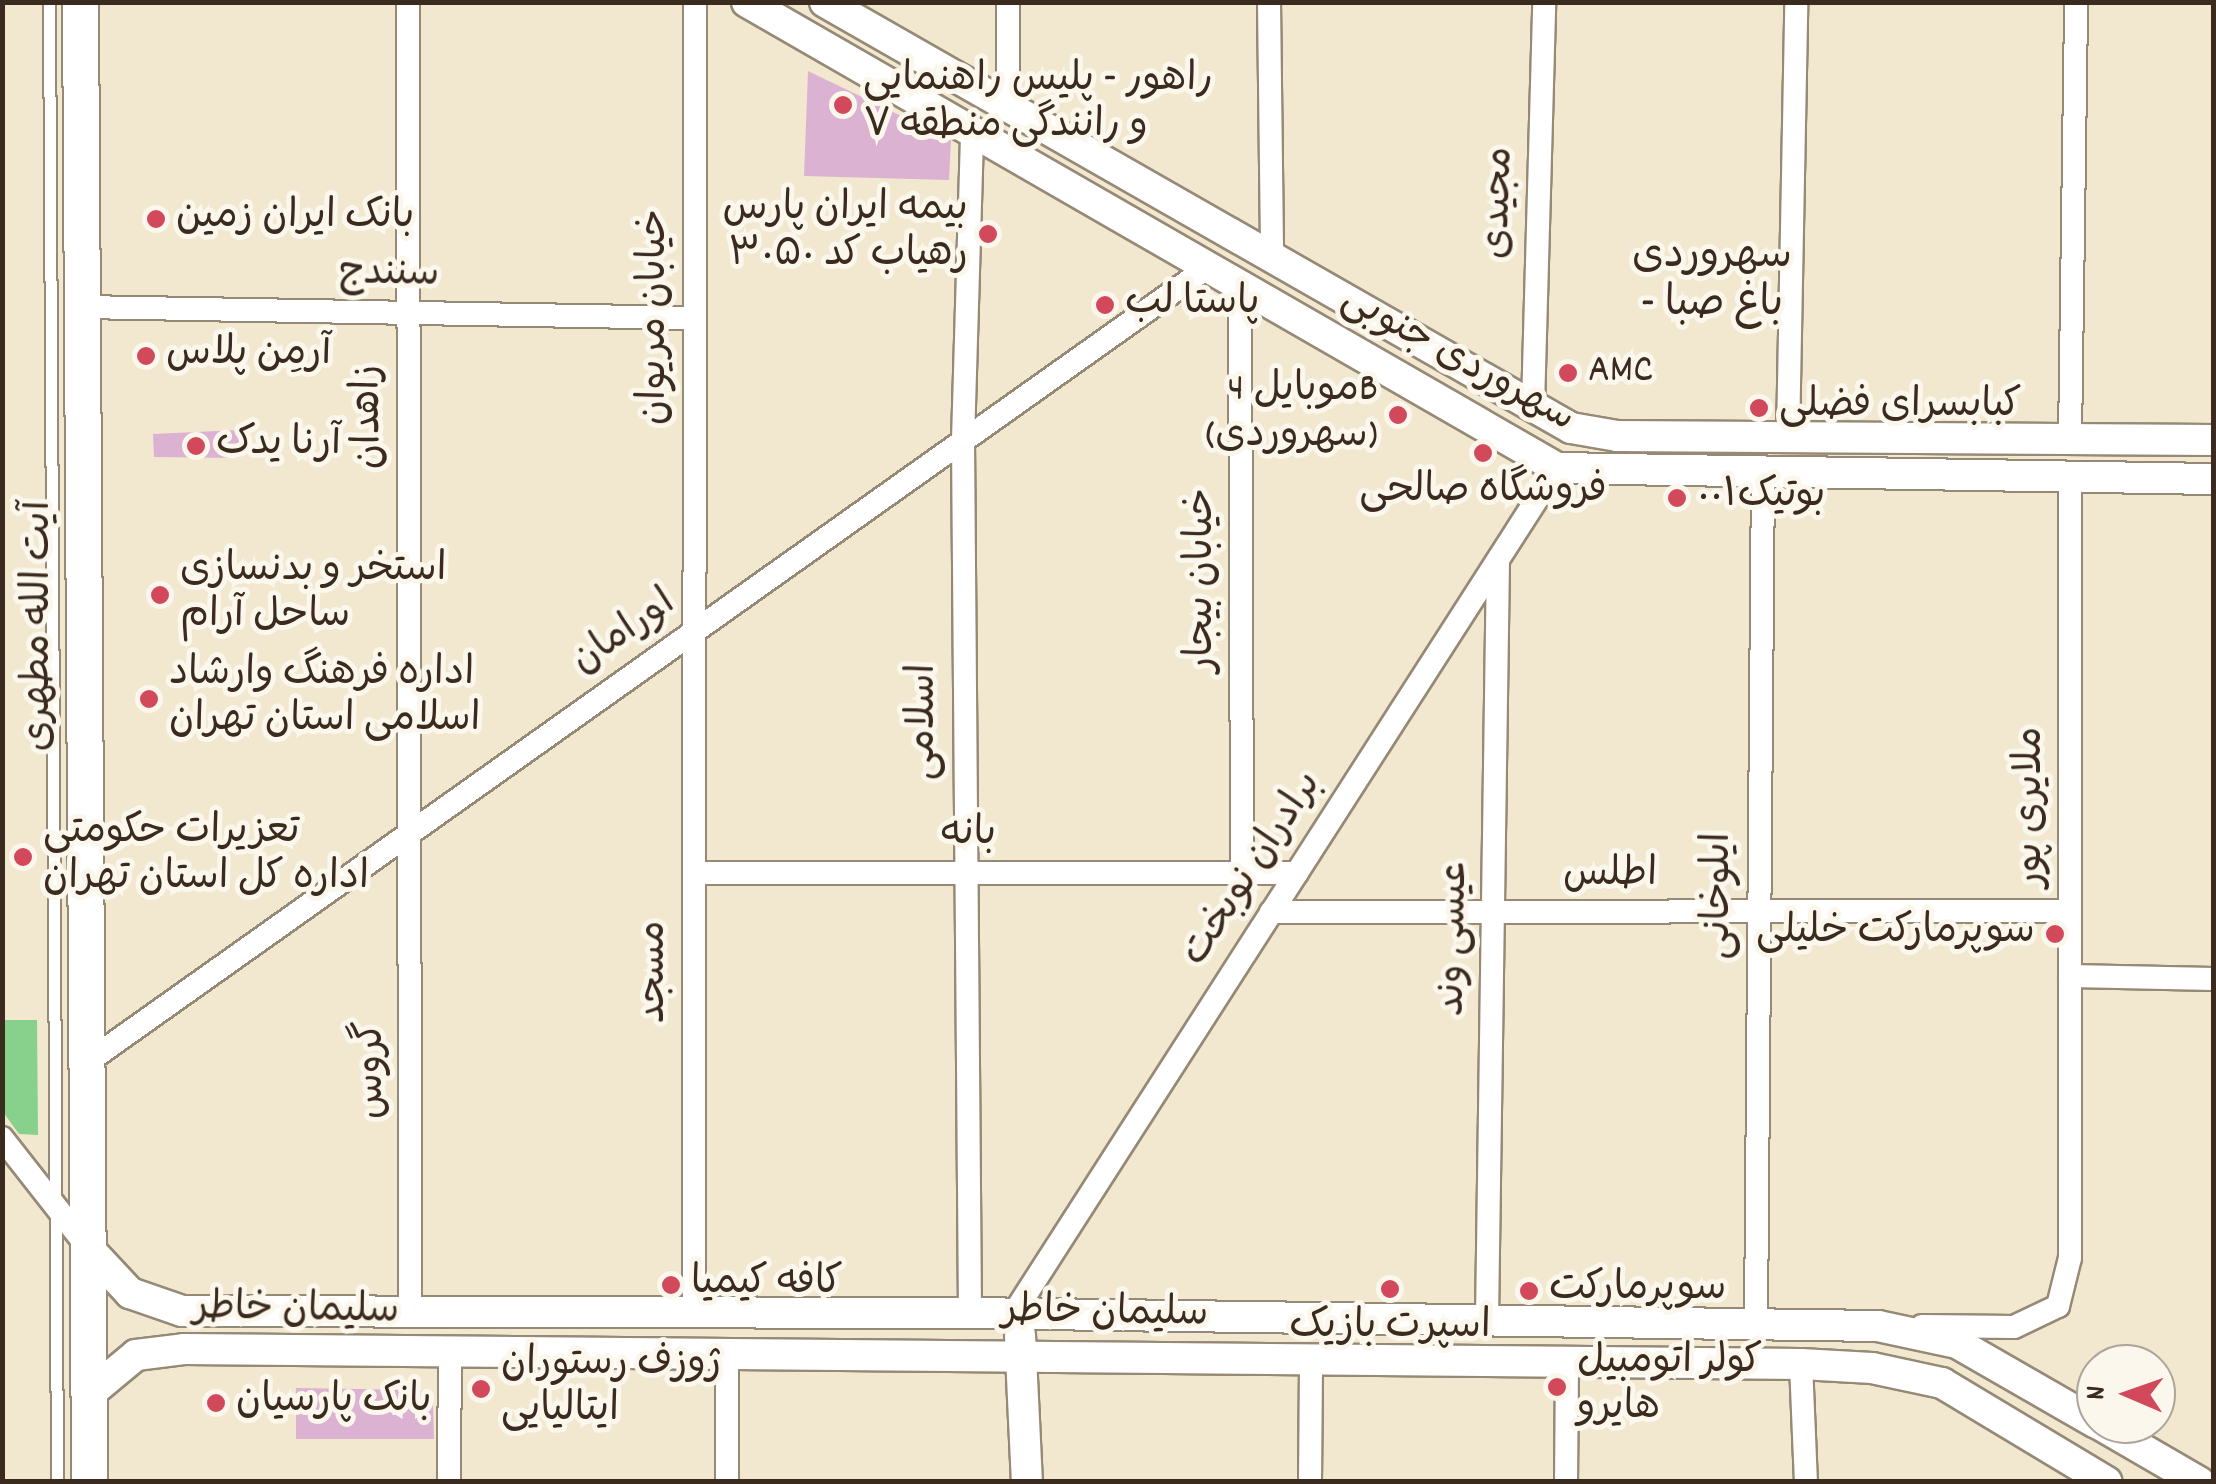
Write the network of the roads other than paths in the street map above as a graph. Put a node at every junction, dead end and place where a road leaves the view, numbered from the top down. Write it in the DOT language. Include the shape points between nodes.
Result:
graph roads {
  1 [pos="49,2"];
  2 [pos="80,2"];
  3 [pos="96,2"];
  4 [pos="408,2"];
  5 [pos="695,2"];
  6 [pos="748,2"];
  7 [pos="826,2"];
  8 [pos="1008,2"];
  9 [pos="1269,2"];
  10 [pos="1544,2"];
  11 [pos="1796,2"];
  12 [pos="2076,2"];
  13 [pos="80,46"];
  14 [pos="1008,106"];
  15 [pos="972,132"];
  16 [pos="1272,258"];
  17 [pos="1208,266"];
  18 [pos="1240,286"];
  19 [pos="82,308"];
  20 [pos="408,314"];
  21 [pos="694,318"];
  22 [pos="1533,406"];
  23 [pos="1788,437"];
  24 [pos="2070,439"];
  25 [pos="963,440"];
  26 [pos="2214,440"];
  27 [pos="1557,468"];
  28 [pos="1763,472"];
  29 [pos="2070,476"];
  30 [pos="2214,479"];
  31 [pos="1498,560"];
  32 [pos="694,631"];
  33 [pos="414,831"];
  34 [pos="694,873"];
  35 [pos="963,873"];
  36 [pos="1242,873"];
  37 [pos="1297,873"];
  38 [pos="2070,911"];
  39 [pos="1271,912"];
  40 [pos="1759,913"];
  41 [pos="1494,915"];
  42 [pos="2070,976"];
  43 [pos="2214,980"];
  44 [pos="86,1063"];
  45 [pos="2,1138"];
  46 [pos="54,1197"];
  47 [pos="88,1248"];
  48 [pos="410,1310"];
  49 [pos="970,1312"];
  50 [pos="1014,1313"];
  51 [pos="694,1314"];
  52 [pos="1486,1319"];
  53 [pos="1756,1322"];
  54 [pos="1878,1326"];
  55 [pos="450,1354"];
  56 [pos="1026,1354"];
  57 [pos="728,1356"];
  58 [pos="1311,1358"];
  59 [pos="1568,1359"];
  60 [pos="1801,1364"];
  61 [pos="89,1394"];
  62 [pos="2076,1411"];
  63 [pos="2133,1444"];
  64 [pos="2072,1472"];
  65 [pos="57,1482"];
  66 [pos="89,1482"];
  67 [pos="450,1482"];
  68 [pos="727,1482"];
  69 [pos="1027,1482"];
  70 [pos="1310,1482"];
  71 [pos="1566,1482"];
  72 [pos="1806,1482"];
  73 [pos="2107,1482"];
  74 [pos="2199,1482"];
  1 -- 46 [label="lane"];
  2 -- 13 [label="main road, آیت الله مطهری"];
  3 -- 13 [label="main road"];
  4 -- 20 [label="street, زاهدان"];
  5 -- 21 [label="street, خیابان مریوان"];
  6 -- 15 [label="main road, سهروردی جنوبی"];
  7 -- 14 [label="main road, سهروردی جنوبی"];
  8 -- 14 [label="street"];
  9 -- 16 [label="street"];
  10 -- 22 [label="street, مجیدی"];
  11 -- 23 [label="street"];
  12 -- 24 [label="street"];
  13 -- 19 [label="main road, آیت الله مطهری"];
  14 -- 16 [label="main road, سهروردی جنوبی"];
  15 -- 17 [label="main road, سهروردی جنوبی"];
  15 -- 25 [label="street, اسلامی"];
  16 -- 22 [label="main road, سهروردی جنوبی"];
  17 -- 18 [label="main road, سهروردی جنوبی"];
  17 -- 25 [label="street, اورامان"];
  18 -- 27 [label="main road, سهروردی جنوبی"];
  18 -- 36 [label="street, خیابان بیجار"];
  19 -- 20 [label="street, سنندج"];
  19 -- 44 [label="main road, آیت الله مطهری"];
  20 -- 21 [label="street, سنندج"];
  20 -- 33 [label="street, زاهدان"];
  21 -- 32 [label="street, خیابان مریوان"];
  22 -- 23 [label="main road, سهروردی جنوبی" via="1572,428 1617,436"];
  23 -- 24 [label="main road, سهروردی جنوبی"];
  24 -- 26 [label="main road, سهروردی جنوبی"];
  24 -- 29 [label="main road"];
  25 -- 32 [label="street, اورامان"];
  25 -- 35 [label="street, اسلامی"];
  27 -- 28 [label="main road, سهروردی جنوبی"];
  27 -- 31 [label="street, برادران نوبخت"];
  28 -- 29 [label="main road, سهروردی جنوبی"];
  28 -- 40 [label="street, ایلوخانی"];
  29 -- 30 [label="main road, سهروردی جنوبی"];
  29 -- 38 [label="street, ملایری پور"];
  31 -- 37 [label="street, برادران نوبخت"];
  31 -- 41 [label="street, عیسی وند"];
  32 -- 33 [label="street, اورامان"];
  32 -- 34 [label="street, مسجد"];
  33 -- 44 [label="street, اورامان"];
  33 -- 48 [label="street, گروس"];
  34 -- 35 [label="street, بانه"];
  34 -- 51 [label="street, مسجد"];
  35 -- 36 [label="street, بانه"];
  35 -- 49 [label="street, اسلامی"];
  36 -- 37 [label="street, بانه"];
  37 -- 39 [label="street, برادران نوبخت"];
  38 -- 40 [label="street, اطلس"];
  38 -- 42 [label="street, ملایری پور"];
  39 -- 41 [label="street, اطلس"];
  39 -- 50 [label="street, برادران نوبخت"];
  40 -- 41 [label="street, اطلس"];
  40 -- 53 [label="street, ایلوخانی"];
  41 -- 52 [label="street, عیسی وند"];
  42 -- 43 [label="street"];
  42 -- 54 [label="street, ملایری پور" via="2070,1258 2058,1306 2014,1327"];
  44 -- 47 [label="main road, آیت الله مطهری"];
  45 -- 46 [label="street"];
  46 -- 47 [label="street"];
  46 -- 65 [label="lane"];
  47 -- 48 [label="main road, سلیمان خاطر" via="130,1293 182,1311"];
  47 -- 61 [label="main road, آیت الله مطهری"];
  48 -- 51 [label="main road, سلیمان خاطر"];
  49 -- 50 [label="main road, سلیمان خاطر"];
  49 -- 51 [label="main road, سلیمان خاطر"];
  50 -- 52 [label="main road, سلیمان خاطر"];
  50 -- 56 [label="main road"];
  52 -- 53 [label="main road, سلیمان خاطر"];
  53 -- 54 [label="main road, سلیمان خاطر"];
  54 -- 62 [label="main road, سلیمان خاطر" via="1957,1343"];
  55 -- 57 [label="main road, سلیمان خاطر"];
  55 -- 61 [label="main road, سلیمان خاطر" via="144,1352"];
  55 -- 67 [label="street"];
  56 -- 57 [label="main road, سلیمان خاطر"];
  56 -- 58 [label="main road, سلیمان خاطر"];
  56 -- 69 [label="main road"];
  57 -- 68 [label="street"];
  58 -- 59 [label="main road, سلیمان خاطر"];
  58 -- 70 [label="street"];
  59 -- 60 [label="main road, سلیمان خاطر"];
  59 -- 71 [label="street"];
  60 -- 64 [label="main road, سلیمان خاطر" via="1872,1368 1942,1383"];
  60 -- 72 [label="street"];
  61 -- 66 [label="main road, آیت الله مطهری"];
  63 -- 74 [label="main road, سلیمان خاطر"];
  64 -- 73 [label="main road, سلیمان خاطر"];
}
